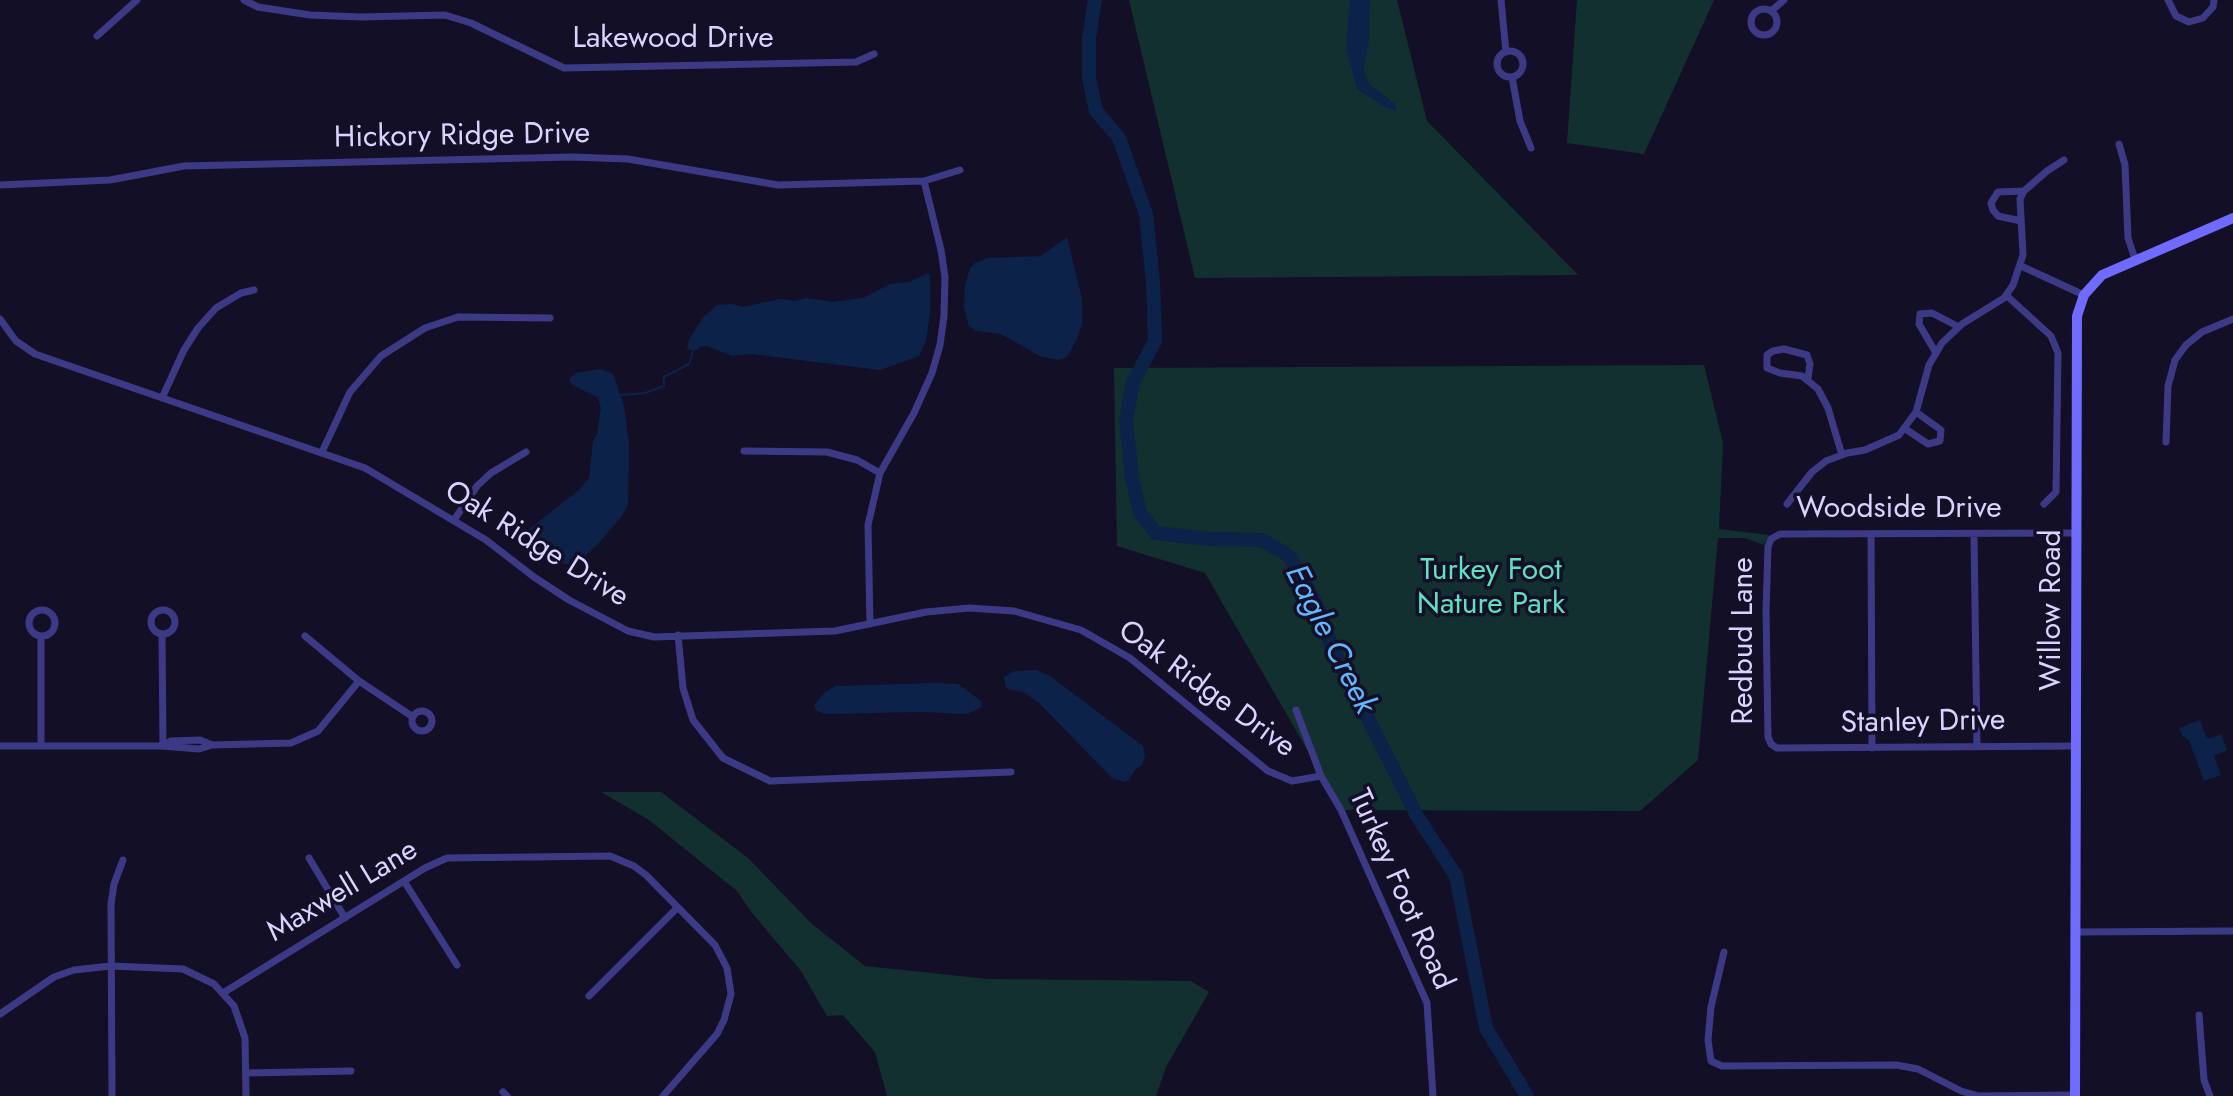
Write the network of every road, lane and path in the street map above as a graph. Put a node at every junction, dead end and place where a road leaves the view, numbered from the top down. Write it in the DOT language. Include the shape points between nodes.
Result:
graph roads {
  1 [pos="137,0"];
  2 [pos="244,0"];
  3 [pos="1501,0"];
  4 [pos="1784,0"];
  5 [pos="2168,0"];
  6 [pos="2214,0"];
  7 [pos="1771,11"];
  8 [pos="97,36"];
  9 [pos="1506,52"];
  10 [pos="874,54"];
  11 [pos="1512,77"];
  12 [pos="2119,144"];
  13 [pos="1531,148"];
  14 [pos="2064,160"];
  15 [pos="960,170"];
  16 [pos="924,181"];
  17 [pos="0,185"];
  18 [pos="2024,191"];
  19 [pos="2233,218"];
  20 [pos="2021,221"];
  21 [pos="2135,259"];
  22 [pos="2021,266"];
  23 [pos="254,290"];
  24 [pos="2006,295"];
  25 [pos="2084,295"];
  26 [pos="550,318"];
  27 [pos="0,319"];
  28 [pos="2233,319"];
  29 [pos="1959,327"];
  30 [pos="1936,353"];
  31 [pos="1808,378"];
  32 [pos="162,398"];
  33 [pos="1916,412"];
  34 [pos="1904,428"];
  35 [pos="2166,442"];
  36 [pos="744,451"];
  37 [pos="322,452"];
  38 [pos="526,452"];
  39 [pos="1842,455"];
  40 [pos="880,473"];
  41 [pos="1787,504"];
  42 [pos="2044,504"];
  43 [pos="454,520"];
  44 [pos="2077,533"];
  45 [pos="1871,534"];
  46 [pos="1974,534"];
  47 [pos="1771,539"];
  48 [pos="870,624"];
  49 [pos="162,634"];
  50 [pos="678,635"];
  51 [pos="41,636"];
  52 [pos="305,636"];
  53 [pos="359,681"];
  54 [pos="1296,710"];
  55 [pos="413,717"];
  56 [pos="1771,744"];
  57 [pos="0,746"];
  58 [pos="41,746"];
  59 [pos="163,746"];
  60 [pos="1977,746"];
  61 [pos="2076,746"];
  62 [pos="1872,748"];
  63 [pos="1011,772"];
  64 [pos="1321,776"];
  65 [pos="309,858"];
  66 [pos="123,860"];
  67 [pos="404,881"];
  68 [pos="677,908"];
  69 [pos="345,918"];
  70 [pos="2233,931"];
  71 [pos="2075,932"];
  72 [pos="1724,952"];
  73 [pos="457,965"];
  74 [pos="111,966"];
  75 [pos="223,993"];
  76 [pos="589,996"];
  77 [pos="0,1014"];
  78 [pos="2199,1015"];
  79 [pos="351,1071"];
  80 [pos="246,1073"];
  81 [pos="112,1096"];
  82 [pos="246,1096"];
  83 [pos="663,1096"];
  84 [pos="1433,1096"];
  85 [pos="2075,1096"];
  86 [pos="2210,1096"];
  1 -- 8 [label="street"];
  2 -- 10 [label="street, Lakewood Drive" via="310,15 445,15 564,68 856,62"];
  3 -- 9 [label="street"];
  4 -- 7 [label="street"];
  5 -- 6 [label="street" via="2176,16 2189,22 2209,14"];
  9 -- 11 [label="street" via="1497,66 1500,74"];
  9 -- 11 [label="street" via="1517,53 1522,60 1522,69"];
  11 -- 13 [label="street"];
  12 -- 21 [label="street" via="2128,238"];
  14 -- 18 [label="street"];
  15 -- 16 [label="street, Hickory Ridge Drive"];
  16 -- 17 [label="street, Hickory Ridge Drive" via="778,185 628,159 572,157 184,166 110,180"];
  16 -- 40 [label="street" via="945,277 940,345 914,413"];
  18 -- 20 [label="street"];
  18 -- 20 [label="street" via="1998,192 1991,203 1998,216"];
  19 -- 21 [label="street"];
  20 -- 22 [label="street"];
  21 -- 25 [label="street" via="2102,275"];
  22 -- 24 [label="street"];
  22 -- 25 [label="street"];
  23 -- 32 [label="street" via="216,308 198,328"];
  24 -- 29 [label="street"];
  24 -- 42 [label="street" via="2051,336 2058,353 2056,492"];
  25 -- 44 [label="street, Willow Road" via="2077,316"];
  26 -- 37 [label="street" via="458,317 425,328 381,356 350,392"];
  27 -- 32 [label="street, Oak Ridge Drive" via="16,341 35,354"];
  28 -- 35 [label="street" via="2193,338 2175,360 2168,386"];
  29 -- 30 [label="street"];
  29 -- 30 [label="street" via="1932,313 1920,314 1919,324"];
  30 -- 33 [label="street"];
  31 -- 31 [label="street" via="1767,368 1767,355 1784,349 1807,355"];
  31 -- 39 [label="street" via="1828,408"];
  32 -- 37 [label="street, Oak Ridge Drive"];
  33 -- 34 [label="street"];
  33 -- 34 [label="street" via="1941,430 1940,441 1928,444"];
  34 -- 39 [label="street" via="1865,450"];
  36 -- 40 [label="street" via="827,452"];
  37 -- 43 [label="street, Oak Ridge Drive" via="365,468"];
  38 -- 43 [label="street" via="477,486"];
  39 -- 41 [label="street" via="1812,472"];
  40 -- 48 [label="street" via="868,525"];
  43 -- 50 [label="street, Oak Ridge Drive" via="599,617 654,637"];
  44 -- 46 [label="street, Woodside Drive"];
  44 -- 61 [label="street, Willow Road"];
  45 -- 46 [label="street, Woodside Drive"];
  45 -- 47 [label="street, Woodside Drive" via="1780,534"];
  45 -- 62 [label="street"];
  46 -- 60 [label="street"];
  47 -- 56 [label="street, Redbud Lane" via="1766,611"];
  48 -- 50 [label="street, Oak Ridge Drive" via="835,631"];
  48 -- 64 [label="street, Oak Ridge Drive" via="969,608 1014,611 1081,630 1130,658 1268,771 1292,781"];
  49 -- 59 [label="street"];
  50 -- 63 [label="street" via="683,688 693,720 723,758 770,781"];
  51 -- 58 [label="street"];
  52 -- 53 [label="street"];
  53 -- 55 [label="street"];
  53 -- 59 [label="street" via="318,731 291,743"];
  54 -- 64 [label="street, Turkey Foot Road"];
  56 -- 62 [label="street, Stanley Drive"];
  57 -- 58 [label="street"];
  58 -- 59 [label="street"];
  60 -- 61 [label="street, Stanley Drive"];
  60 -- 62 [label="street, Stanley Drive"];
  61 -- 71 [label="street, Willow Road"];
  64 -- 84 [label="street, Turkey Foot Road" via="1427,1003"];
  65 -- 69 [label="street"];
  66 -- 74 [label="street" via="112,894"];
  67 -- 68 [label="street, Maxwell Lane" via="447,858 599,855 634,866"];
  67 -- 69 [label="street, Maxwell Lane"];
  67 -- 73 [label="street"];
  68 -- 76 [label="street"];
  68 -- 83 [label="street, Maxwell Lane" via="722,956 731,994 717,1034"];
  69 -- 75 [label="street, Maxwell Lane"];
  70 -- 71 [label="street"];
  71 -- 85 [label="street, Willow Road"];
  72 -- 85 [label="street" via="1709,1023 1711,1061 1722,1066 1896,1065 1979,1096"];
  74 -- 75 [label="street" via="183,969"];
  74 -- 77 [label="street" via="54,977"];
  74 -- 81 [label="street"];
  75 -- 80 [label="street" via="243,1028"];
  78 -- 86 [label="street"];
  79 -- 80 [label="street"];
  80 -- 82 [label="street"];
}
